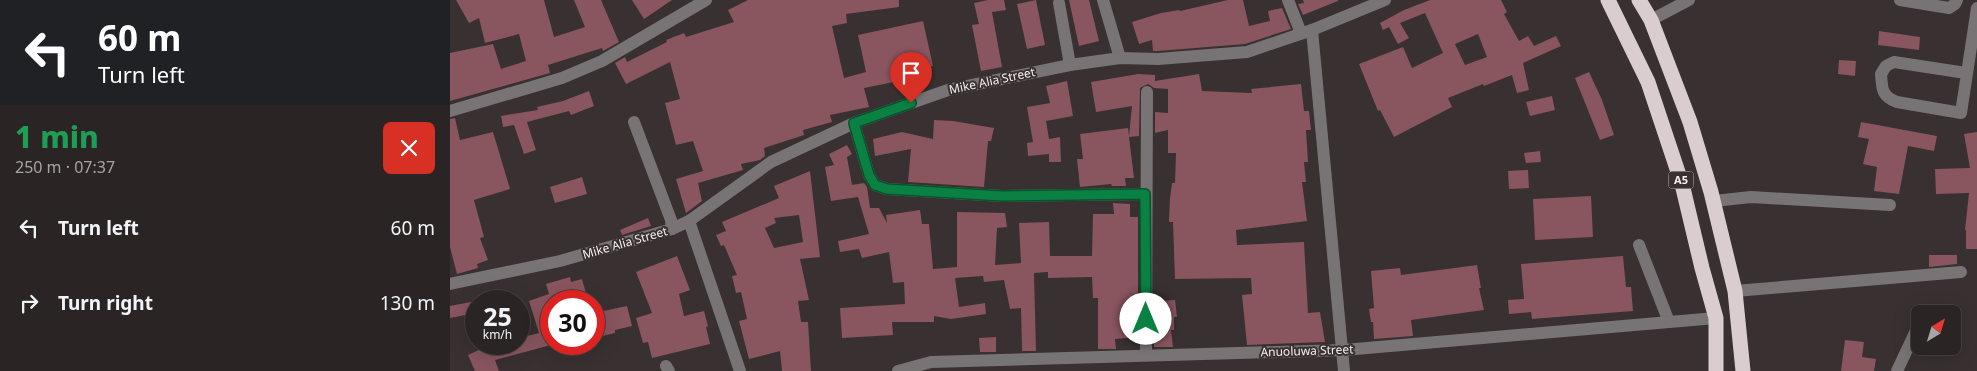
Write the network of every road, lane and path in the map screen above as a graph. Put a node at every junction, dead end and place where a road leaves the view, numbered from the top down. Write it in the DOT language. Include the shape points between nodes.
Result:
graph roads {
  1 [pos="1103,0"];
  2 [pos="1288,0"];
  3 [pos="1385,0"];
  4 [pos="1608,0"];
  5 [pos="1639,0"];
  6 [pos="1689,0"];
  7 [pos="1900,0"];
  8 [pos="1957,0"];
  9 [pos="701,1"];
  10 [pos="1059,4"];
  11 [pos="1977,8"];
  12 [pos="1651,20"];
  13 [pos="1306,32"];
  14 [pos="1120,58"];
  15 [pos="1070,65"];
  16 [pos="1966,73"];
  17 [pos="1146,92"];
  18 [pos="450,111"];
  19 [pos="634,122"];
  20 [pos="854,123"];
  21 [pos="1145,194"];
  22 [pos="1714,201"];
  23 [pos="1890,206"];
  24 [pos="689,221"];
  25 [pos="672,230"];
  26 [pos="1639,245"];
  27 [pos="1961,272"];
  28 [pos="450,284"];
  29 [pos="1735,291"];
  30 [pos="1716,318"];
  31 [pos="1669,322"];
  32 [pos="1911,341"];
  33 [pos="1344,350"];
  34 [pos="1146,355"];
  35 [pos="913,369"];
  36 [pos="740,371"];
  37 [pos="898,371"];
  38 [pos="1344,371"];
  39 [pos="1716,371"];
  40 [pos="1744,371"];
  41 [pos="1897,371"];
  1 -- 14 [label="street"];
  2 -- 13 [label="street"];
  3 -- 13 [label="street, Mike Alia Street"];
  4 -- 30 [label="highway, A5" via="1648,82 1670,144"];
  5 -- 12 [label="highway, A5"];
  6 -- 12 [label="street"];
  7 -- 8 [label="street" via="1949,8"];
  9 -- 18 [label="street" via="602,62 562,78"];
  10 -- 15 [label="street"];
  11 -- 16 [label="street"];
  12 -- 22 [label="highway, A5" via="1690,122"];
  13 -- 14 [label="street, Mike Alia Street" via="1247,52 1158,59"];
  13 -- 33 [label="street"];
  14 -- 15 [label="street, Mike Alia Street"];
  15 -- 20 [label="street, Mike Alia Street" via="948,90"];
  16 -- 16 [label="street" via="1961,113 1897,102 1882,92 1881,74 1894,62"];
  17 -- 21 [label="street"];
  19 -- 25 [label="street"];
  20 -- 21 [label="street" via="869,175 875,185 887,189 1002,196"];
  20 -- 24 [label="street, Mike Alia Street" via="771,162"];
  21 -- 34 [label="street"];
  22 -- 23 [label="street" via="1751,197"];
  22 -- 29 [label="highway, A5"];
  24 -- 25 [label="street, Mike Alia Street"];
  24 -- 36 [label="street"];
  25 -- 28 [label="street, Mike Alia Street" via="560,261"];
  26 -- 31 [label="street"];
  27 -- 29 [label="street"];
  29 -- 40 [label="highway, A5"];
  30 -- 31 [label="street, Anuoluwa Street"];
  30 -- 39 [label="highway, A5"];
  31 -- 33 [label="street, Anuoluwa Street"];
  32 -- 41 [label="street"];
  33 -- 34 [label="street, Anuoluwa Street"];
  33 -- 38 [label="street"];
  34 -- 35 [label="street, Anuoluwa Street" via="931,362"];
  35 -- 37 [label="street, Anuoluwa Street"];
}
